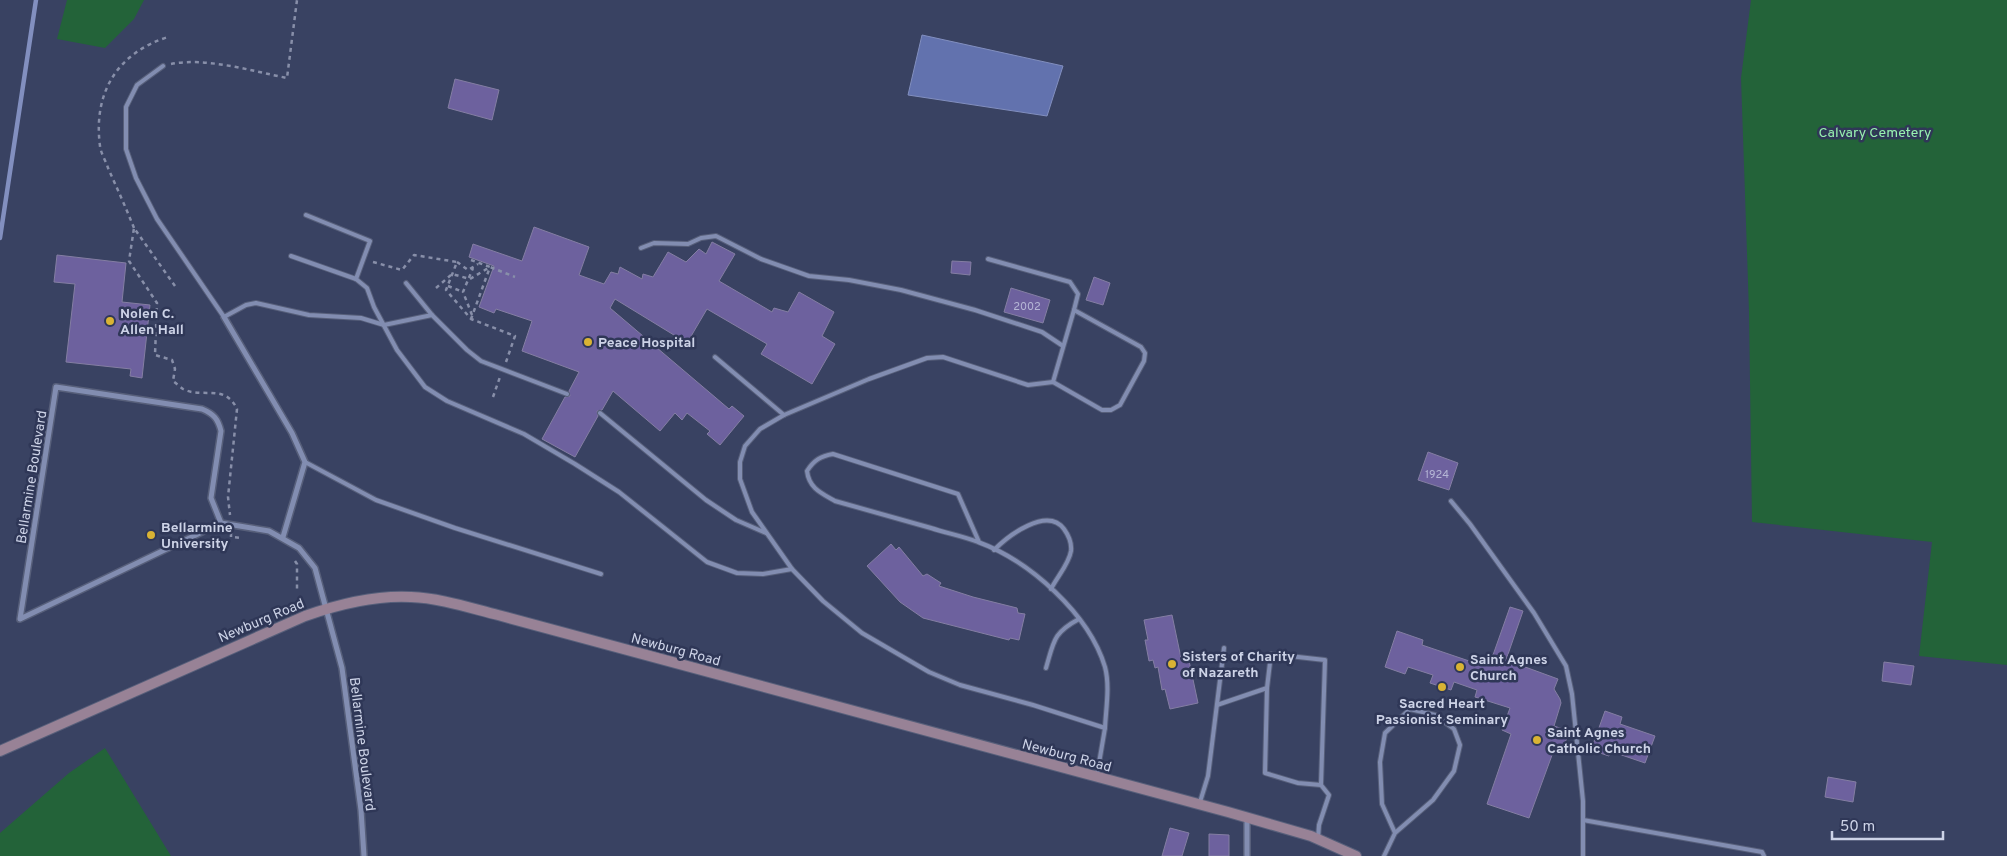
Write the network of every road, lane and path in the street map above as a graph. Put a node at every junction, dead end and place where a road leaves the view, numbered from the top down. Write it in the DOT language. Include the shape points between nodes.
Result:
graph roads {
  1 [pos="297,0"];
  2 [pos="163,66"];
  3 [pos="306,215"];
  4 [pos="641,248"];
  5 [pos="291,256"];
  6 [pos="988,259"];
  7 [pos="471,260"];
  8 [pos="371,261"];
  9 [pos="129,262"];
  10 [pos="457,262"];
  11 [pos="479,264"];
  12 [pos="473,268"];
  13 [pos="490,268"];
  14 [pos="402,270"];
  15 [pos="404,274"];
  16 [pos="452,274"];
  17 [pos="515,277"];
  18 [pos="356,279"];
  19 [pos="468,279"];
  20 [pos="406,283"];
  21 [pos="441,284"];
  22 [pos="175,286"];
  23 [pos="436,288"];
  24 [pos="447,288"];
  25 [pos="463,292"];
  26 [pos="1074,310"];
  27 [pos="432,315"];
  28 [pos="224,317"];
  29 [pos="472,317"];
  30 [pos="384,325"];
  31 [pos="1063,346"];
  32 [pos="716,357"];
  33 [pos="503,369"];
  34 [pos="1052,382"];
  35 [pos="567,394"];
  36 [pos="493,397"];
  37 [pos="600,413"];
  38 [pos="784,415"];
  39 [pos="304,462"];
  40 [pos="1451,501"];
  41 [pos="221,523"];
  42 [pos="766,533"];
  43 [pos="283,537"];
  44 [pos="979,542"];
  45 [pos="994,550"];
  46 [pos="792,569"];
  47 [pos="601,574"];
  48 [pos="1051,589"];
  49 [pos="326,608"];
  50 [pos="1079,619"];
  51 [pos="1224,648"];
  52 [pos="1046,668"];
  53 [pos="1268,688"];
  54 [pos="1217,705"];
  55 [pos="1105,728"];
  56 [pos="0,751"];
  57 [pos="1097,777"];
  58 [pos="1321,785"];
  59 [pos="1199,804"];
  60 [pos="1247,818"];
  61 [pos="1583,820"];
  62 [pos="1395,833"];
  63 [pos="1318,839"];
  64 [pos="364,856"];
  65 [pos="1247,856"];
  66 [pos="1356,856"];
  67 [pos="1384,856"];
  68 [pos="1583,856"];
  69 [pos="1764,856"];
  1 -- 2 [label="path" via="287,78 200,63 181,62"];
  2 -- 28 [label="lane" via="137,85 126,107 126,149 136,178 157,219"];
  3 -- 18 [label="lane" via="370,241"];
  4 -- 31 [label="lane" via="659,243 688,244 716,236 761,259 809,276 901,290 975,310 1042,332"];
  5 -- 18 [label="lane"];
  6 -- 26 [label="lane" via="1070,282 1078,294"];
  7 -- 11 [label="path"];
  8 -- 14 [label="path"];
  9 -- 22 [label="path" via="134,228"];
  10 -- 12 [label="path" via="468,270"];
  10 -- 14 [label="path" via="414,255"];
  10 -- 16 [label="path"];
  11 -- 12 [label="path"];
  11 -- 13 [label="path"];
  12 -- 19 [label="path"];
  13 -- 17 [label="path"];
  13 -- 19 [label="path"];
  13 -- 29 [label="path"];
  14 -- 15 [label="path"];
  16 -- 19 [label="path"];
  16 -- 21 [label="path"];
  16 -- 24 [label="path"];
  18 -- 30 [label="lane" via="367,288"];
  19 -- 25 [label="path"];
  20 -- 27 [label="lane"];
  21 -- 23 [label="path"];
  21 -- 24 [label="path"];
  24 -- 25 [label="path"];
  24 -- 29 [label="path"];
  25 -- 29 [label="path"];
  26 -- 31 [label="lane"];
  26 -- 34 [label="lane" via="1141,347 1145,353 1144,361 1120,405 1111,410 1102,410"];
  27 -- 30 [label="lane"];
  27 -- 33 [label="lane" via="481,361"];
  28 -- 30 [label="lane" via="246,305 256,304 308,315 361,318"];
  28 -- 39 [label="street" via="292,433"];
  29 -- 33 [label="path" via="515,336"];
  30 -- 46 [label="lane" via="396,350 425,387 447,401 524,434 575,464 619,492 707,562 737,573 763,574"];
  31 -- 34 [label="lane"];
  32 -- 38 [label="lane"];
  33 -- 35 [label="lane"];
  33 -- 36 [label="path"];
  34 -- 38 [label="lane" via="1028,385 943,357 927,358"];
  37 -- 42 [label="lane" via="706,500 736,520"];
  38 -- 42 [label="lane" via="760,429 745,446 740,462 740,480 752,512"];
  39 -- 43 [label="street"];
  39 -- 47 [label="lane" via="376,500"];
  40 -- 61 [label="lane" via="1534,613 1566,666 1572,694"];
  41 -- 41 [label="street, Bellarmine Boulevard" via="38,611 20,619 56,387 212,413 221,431 211,498"];
  41 -- 43 [label="street, Bellarmine Boulevard" via="270,531"];
  42 -- 46 [label="lane"];
  43 -- 49 [label="street, Bellarmine Boulevard" via="299,548 315,568"];
  44 -- 44 [label="lane" via="958,494 833,454 813,462 807,471 812,486 835,501"];
  44 -- 45 [label="lane"];
  45 -- 48 [label="lane" via="1022,564"];
  45 -- 48 [label="lane" via="1009,535 1023,528 1042,521 1052,520 1060,524 1071,541 1071,551"];
  46 -- 55 [label="lane" via="823,601 862,633 929,672 960,685"];
  48 -- 50 [label="lane"];
  49 -- 56 [label="main road, Newburg Road"];
  49 -- 57 [label="main road, Newburg Road" via="375,598 430,599"];
  49 -- 64 [label="street, Bellarmine Boulevard" via="342,668"];
  50 -- 52 [label="lane" via="1063,627 1056,635"];
  50 -- 55 [label="lane" via="1094,641 1105,668 1108,690"];
  51 -- 54 [label="lane"];
  53 -- 54 [label="lane"];
  53 -- 58 [label="lane" via="1266,773 1298,783"];
  53 -- 58 [label="lane" via="1272,654 1325,660"];
  54 -- 59 [label="lane" via="1208,776"];
  55 -- 57 [label="lane"];
  57 -- 59 [label="main road, Newburg Road"];
  58 -- 63 [label="lane" via="1329,795"];
  59 -- 60 [label="main road, Newburg Road"];
  60 -- 63 [label="main road, Newburg Road"];
  60 -- 65 [label="street"];
  61 -- 68 [label="lane"];
  61 -- 69 [label="lane" via="1762,852"];
  62 -- 62 [label="lane" via="1433,800 1454,771 1460,745 1454,729 1435,715 1410,709 1385,733 1380,762 1382,804"];
  62 -- 67 [label="lane"];
  63 -- 66 [label="main road, Newburg Road"];
}
